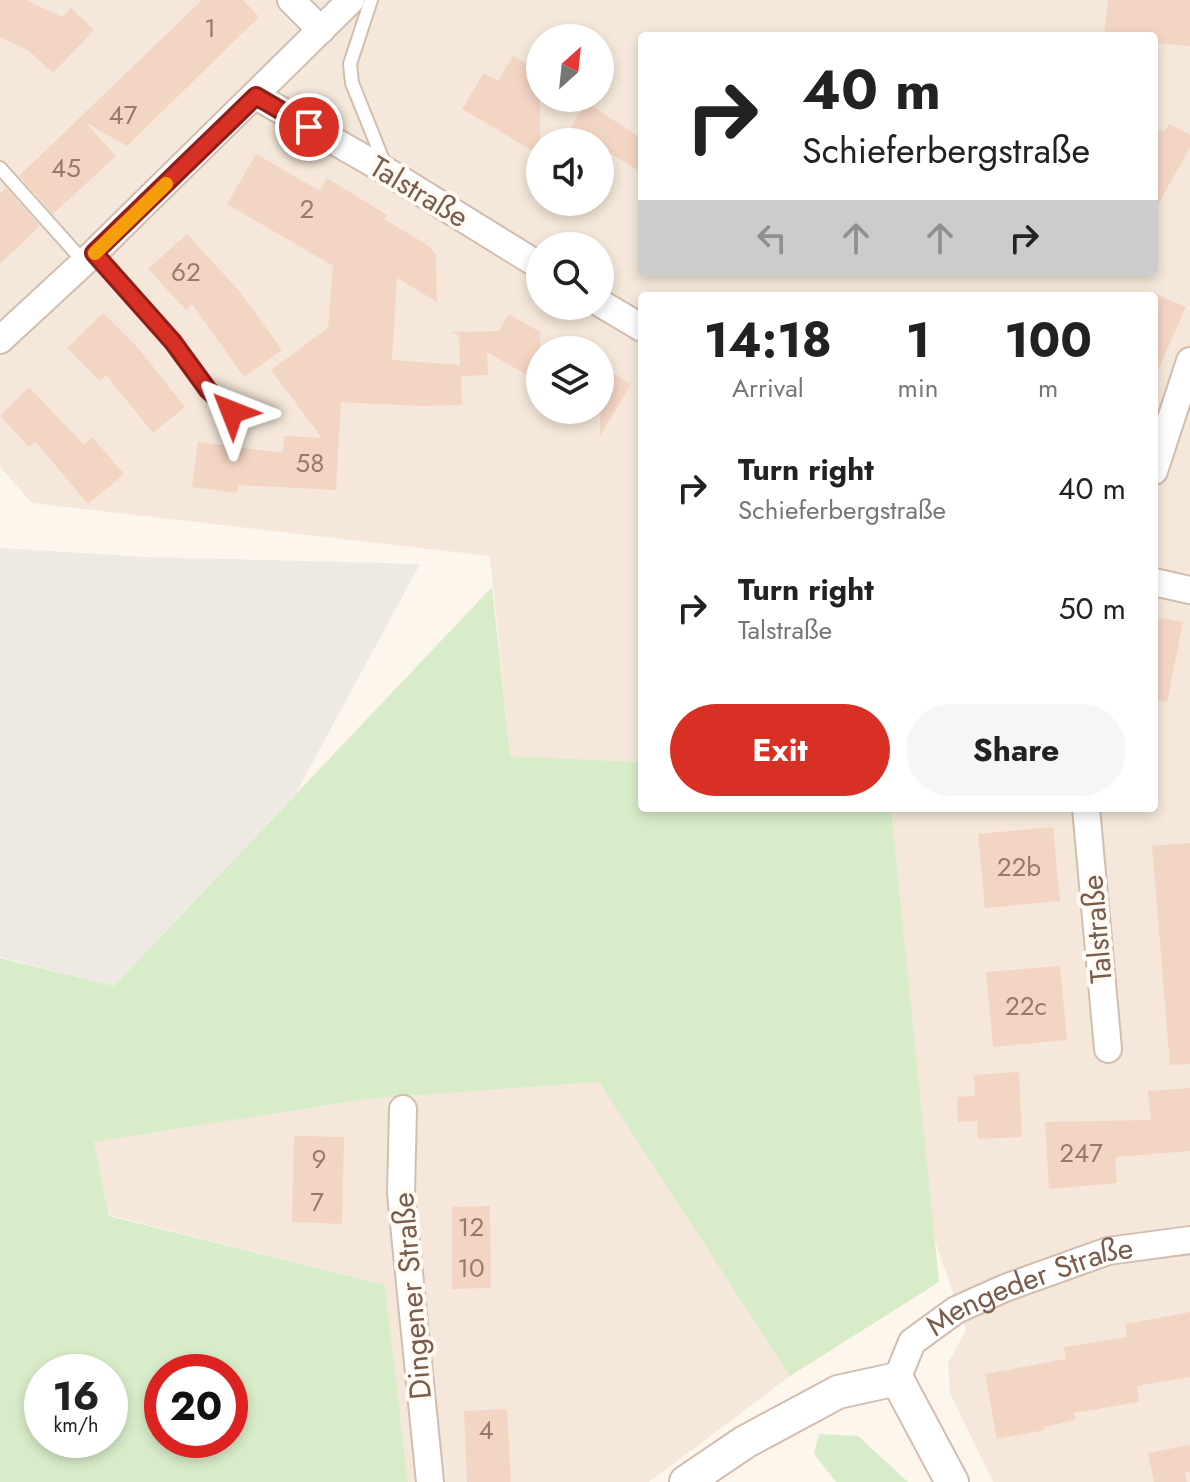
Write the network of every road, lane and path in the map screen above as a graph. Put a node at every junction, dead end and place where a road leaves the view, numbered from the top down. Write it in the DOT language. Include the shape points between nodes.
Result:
graph roads {
  1 [pos="291,0"];
  2 [pos="351,0"];
  3 [pos="371,0"];
  4 [pos="321,30"];
  5 [pos="256,96"];
  6 [pos="0,168"];
  7 [pos="388,172"];
  8 [pos="526,257"];
  9 [pos="89,258"];
  10 [pos="614,311"];
  11 [pos="638,326"];
  12 [pos="0,340"];
  13 [pos="1190,361"];
  14 [pos="232,412"];
  15 [pos="1158,459"];
  16 [pos="1158,583"];
  17 [pos="1190,590"];
  18 [pos="1086,812"];
  19 [pos="1108,1049"];
  20 [pos="403,1109"];
  21 [pos="1190,1240"];
  22 [pos="897,1379"];
  23 [pos="430,1482"];
  24 [pos="686,1482"];
  25 [pos="952,1482"];
  1 -- 4 [label="street"];
  2 -- 4 [label="street"];
  3 -- 7 [label="lane" via="350,64 352,83"];
  4 -- 5 [label="street"];
  5 -- 7 [label="street, Talstraße"];
  5 -- 9 [label="street"];
  6 -- 9 [label="lane"];
  7 -- 8 [label="street, Talstraße"];
  9 -- 12 [label="street"];
  9 -- 14 [label="lane" via="173,342 208,390"];
  10 -- 11 [label="street"];
  13 -- 15 [label="street"];
  16 -- 17 [label="street"];
  18 -- 19 [label="street, Talstraße"];
  20 -- 23 [label="street, Dingener Straße" via="401,1194"];
  21 -- 22 [label="street, Mengeder Straße" via="1108,1251 956,1310 912,1342"];
  22 -- 24 [label="street" via="838,1392 745,1442"];
  22 -- 25 [label="street"];
}
